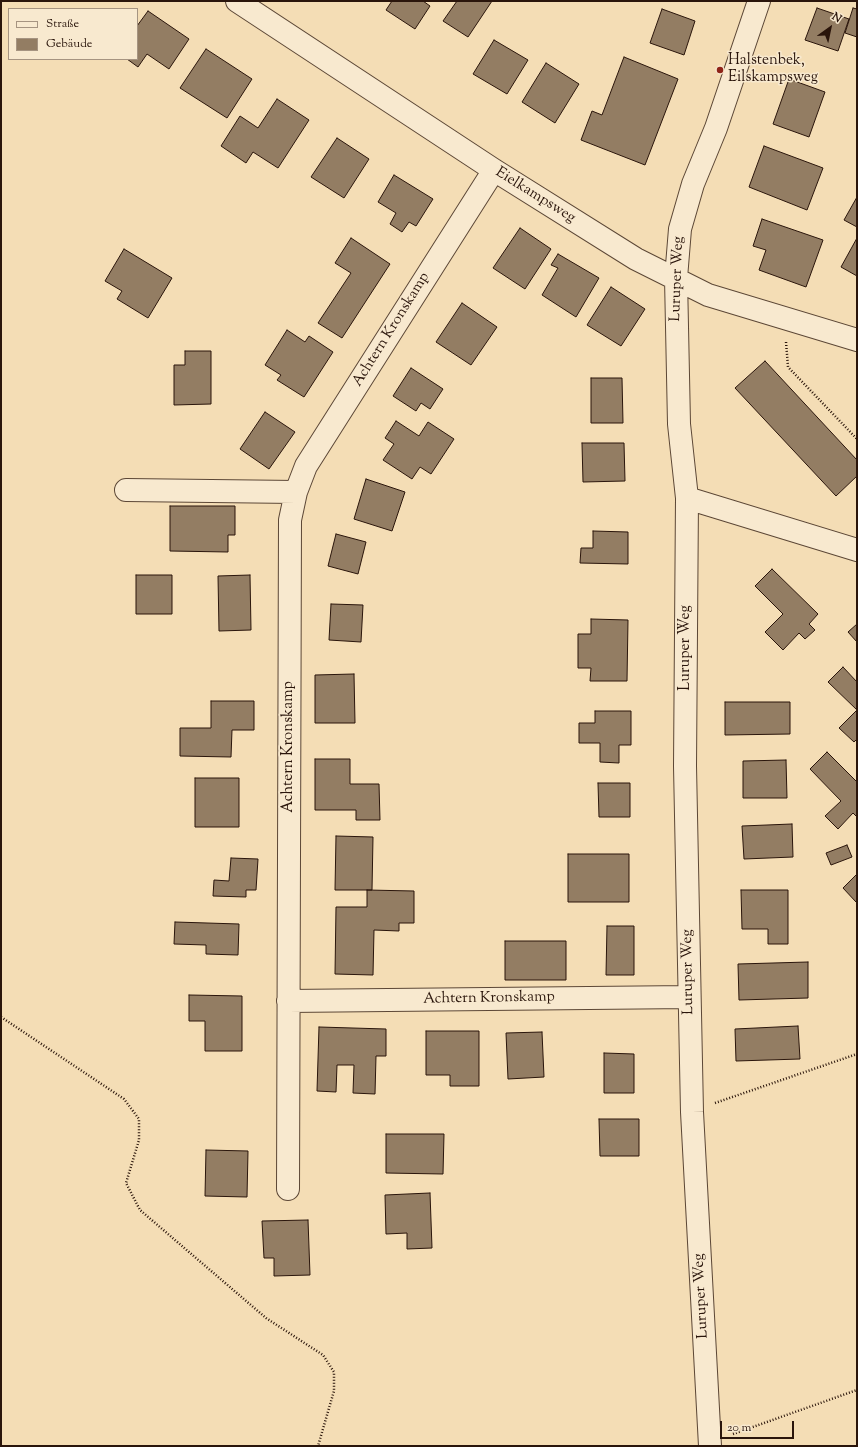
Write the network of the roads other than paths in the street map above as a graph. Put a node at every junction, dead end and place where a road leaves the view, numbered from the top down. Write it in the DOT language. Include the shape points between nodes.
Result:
graph roads {
  1 [pos="237,1"];
  2 [pos="760,1"];
  3 [pos="494,170"];
  4 [pos="676,278"];
  5 [pos="857,340"];
  6 [pos="126,490"];
  7 [pos="296,492"];
  8 [pos="687,498"];
  9 [pos="857,550"];
  10 [pos="690,997"];
  11 [pos="288,1001"];
  12 [pos="288,1189"];
  13 [pos="710,1444"];
  1 -- 3 [label="street, Eielkampsweg"];
  2 -- 4 [label="street, Luruper Weg" via="716,128 693,184 680,229"];
  3 -- 4 [label="street, Eielkampsweg" via="636,259"];
  3 -- 7 [label="street, Achtern Kronskamp" via="306,466"];
  4 -- 5 [label="street, Eielkampsweg" via="708,295"];
  4 -- 8 [label="street, Luruper Weg" via="679,424"];
  6 -- 7 [label="street"];
  7 -- 11 [label="street, Achtern Kronskamp" via="290,520"];
  8 -- 9 [label="street"];
  8 -- 10 [label="street, Luruper Weg" via="685,766"];
  10 -- 11 [label="street, Achtern Kronskamp"];
  10 -- 13 [label="street, Luruper Weg" via="692,1112"];
  11 -- 12 [label="street, Achtern Kronskamp"];
}
